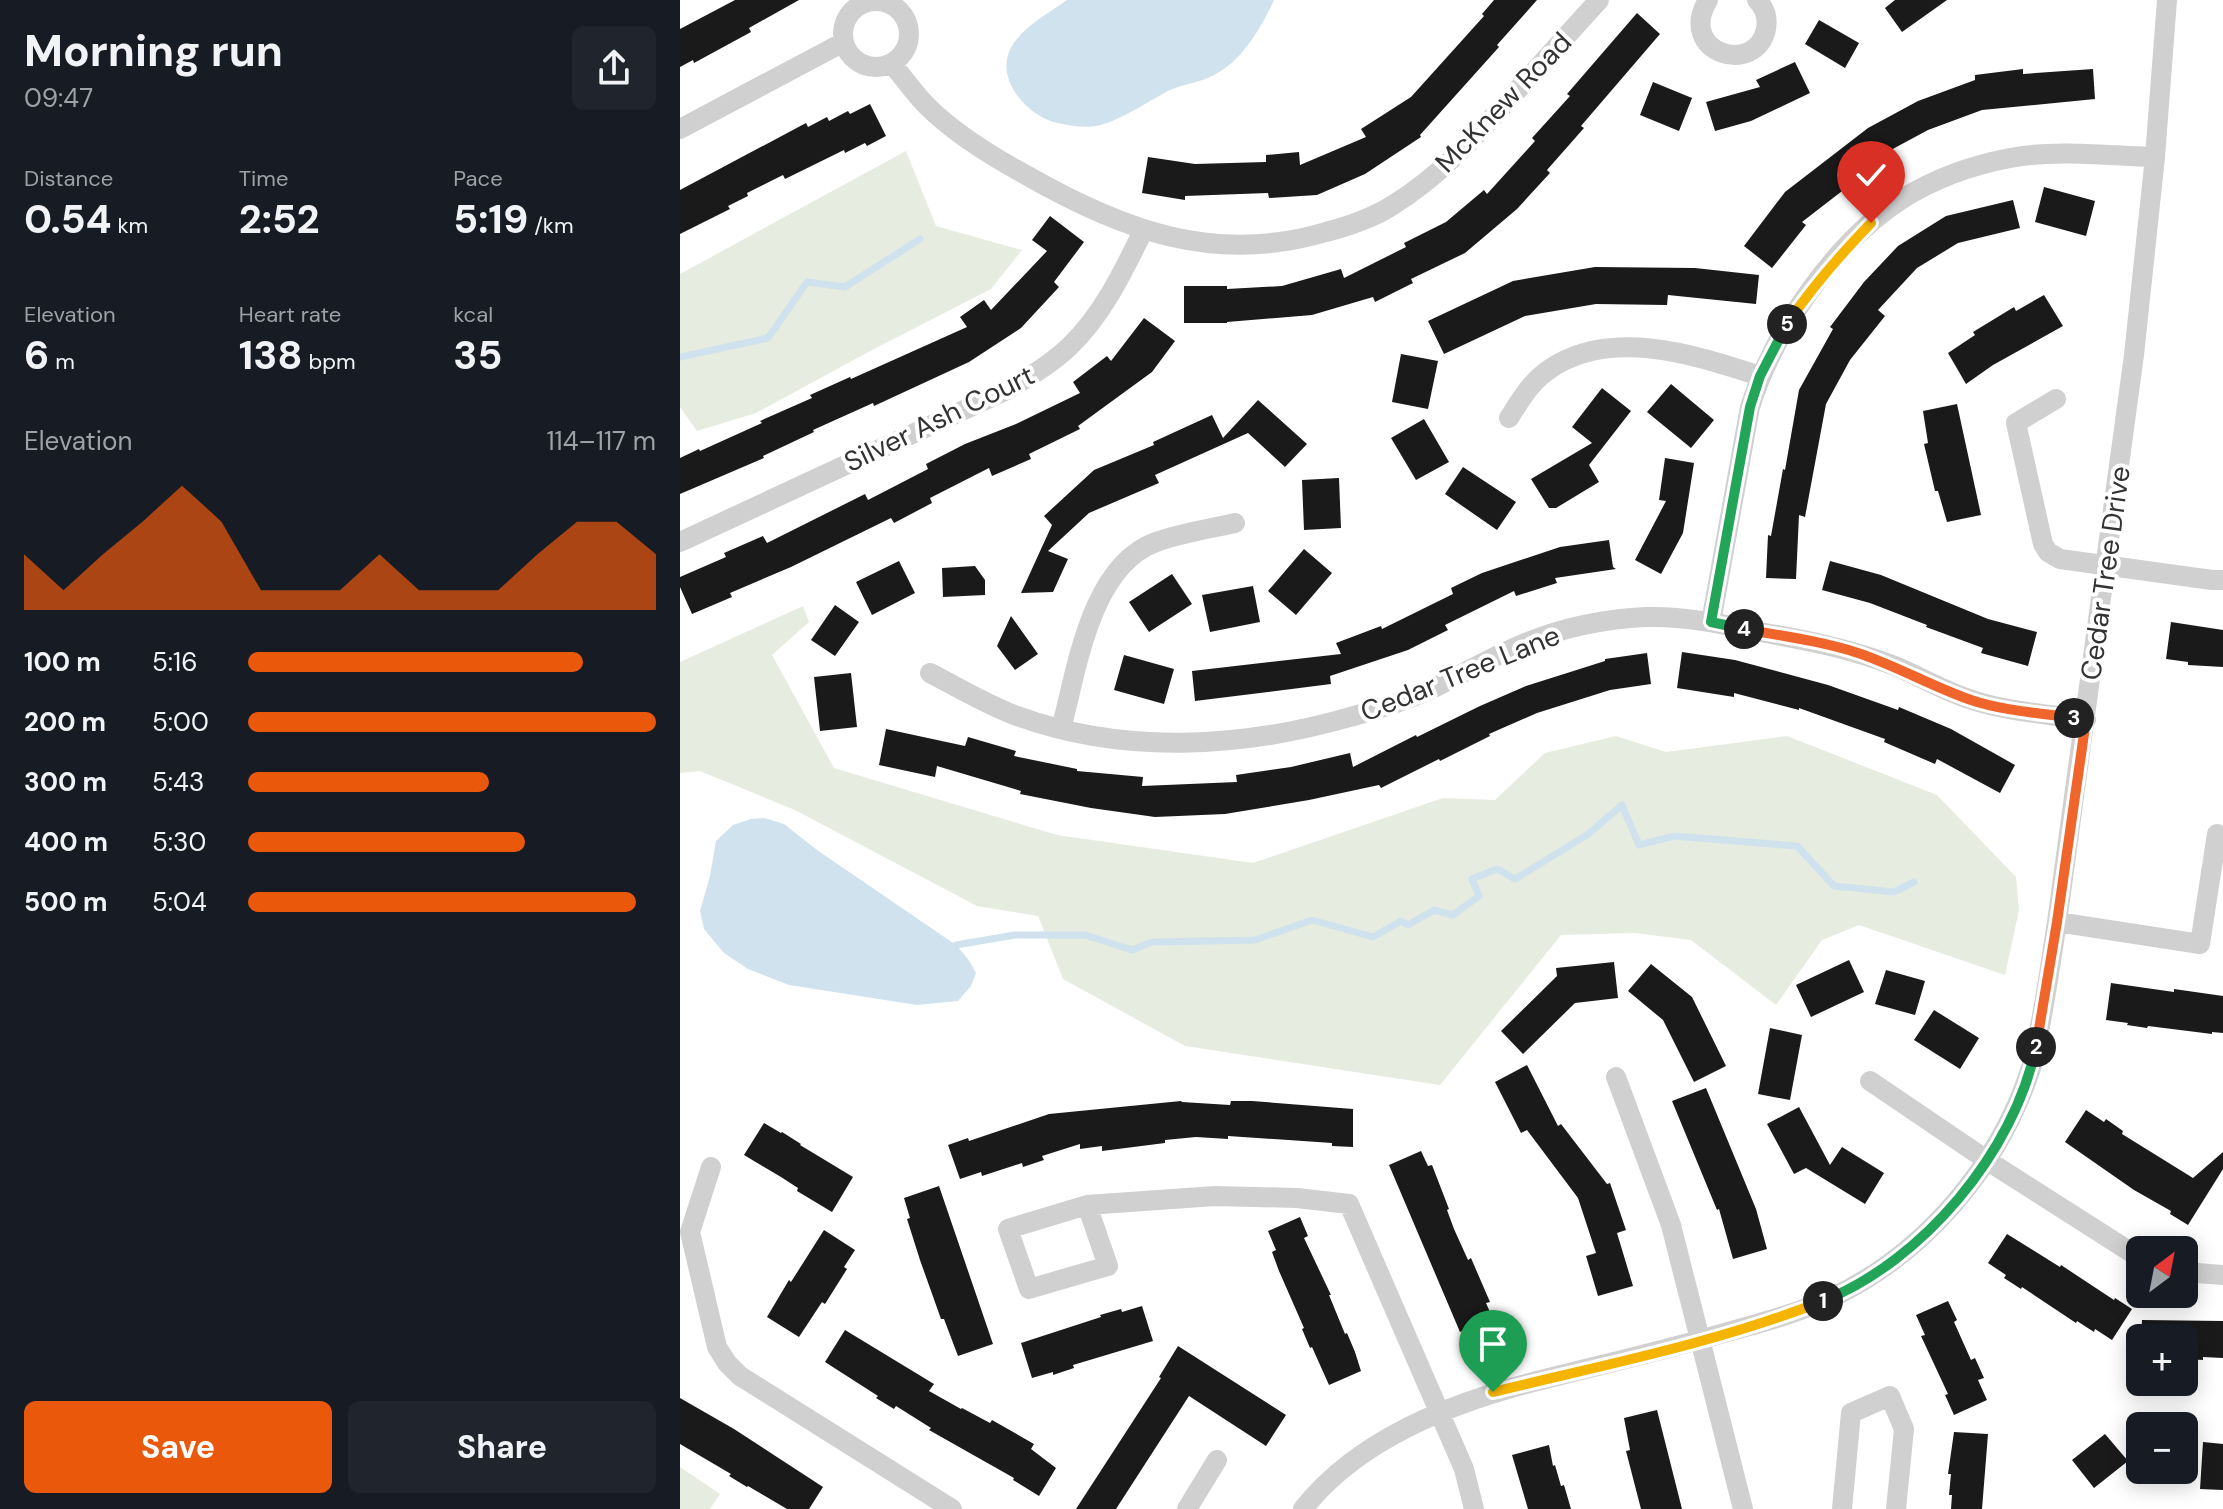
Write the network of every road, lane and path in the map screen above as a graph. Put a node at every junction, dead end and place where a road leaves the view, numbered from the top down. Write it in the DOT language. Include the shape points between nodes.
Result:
graph roads {
  1 [pos="868,0"];
  2 [pos="1599,0"];
  3 [pos="1708,0"];
  4 [pos="1757,0"];
  5 [pos="2167,0"];
  6 [pos="842,43"];
  7 [pos="892,64"];
  8 [pos="680,129"];
  9 [pos="2155,157"];
  10 [pos="1143,231"];
  11 [pos="1760,376"];
  12 [pos="2056,399"];
  13 [pos="1509,418"];
  14 [pos="1235,523"];
  15 [pos="680,542"];
  16 [pos="2107,564"];
  17 [pos="2223,580"];
  18 [pos="1711,622"];
  19 [pos="930,673"];
  20 [pos="2086,720"];
  21 [pos="1061,729"];
  22 [pos="2217,834"];
  23 [pos="2057,922"];
  24 [pos="1616,1077"];
  25 [pos="1870,1081"];
  26 [pos="1988,1161"];
  27 [pos="711,1167"];
  28 [pos="1087,1205"];
  29 [pos="2126,1249"];
  30 [pos="2198,1273"];
  31 [pos="2223,1275"];
  32 [pos="1702,1340"];
  33 [pos="1440,1411"];
  34 [pos="1217,1460"];
  35 [pos="952,1509"];
  36 [pos="1187,1509"];
  37 [pos="1303,1509"];
  38 [pos="1474,1509"];
  39 [pos="1743,1509"];
  40 [pos="1842,1509"];
  41 [pos="1896,1509"];
  1 -- 6 [label="street" via="845,20"];
  1 -- 7 [label="street" via="884,1 906,18 909,41"];
  2 -- 10 [label="street, McKnew Road" via="1467,146 1391,207 1352,225 1275,245 1228,245"];
  3 -- 4 [label="street" via="1700,12 1703,37 1729,56 1757,47 1765,35 1767,22"];
  5 -- 9 [label="street, Cedar Tree Drive"];
  6 -- 7 [label="street" via="863,65"];
  6 -- 8 [label="street"];
  7 -- 10 [label="street, McKnew Road" via="926,105 964,137 1071,201"];
  9 -- 11 [label="street" via="2013,157 1980,165 1903,199 1871,223 1809,292"];
  9 -- 16 [label="street, Cedar Tree Drive"];
  10 -- 15 [label="street, Silver Ash Court" via="1091,321 1069,348 1038,372"];
  11 -- 13 [label="street" via="1666,349 1598,350 1546,371"];
  11 -- 18 [label="street"];
  12 -- 16 [label="street" via="2016,423 2043,544 2060,559"];
  14 -- 21 [label="street" via="1155,542 1118,571 1088,624"];
  16 -- 17 [label="street"];
  16 -- 20 [label="street, Cedar Tree Drive"];
  18 -- 20 [label="street, Cedar Tree Lane" via="1858,653 2000,708"];
  18 -- 21 [label="street, Cedar Tree Lane" via="1647,617 1555,632 1376,710 1248,739 1147,743"];
  19 -- 21 [label="street, Cedar Tree Lane" via="1017,716"];
  20 -- 23 [label="street, Cedar Tree Drive"];
  22 -- 23 [label="street" via="2200,944"];
  23 -- 26 [label="street, Cedar Tree Drive" via="2031,1069"];
  24 -- 32 [label="street" via="1671,1225"];
  25 -- 26 [label="street"];
  26 -- 29 [label="street"];
  26 -- 32 [label="street, Cedar Tree Drive" via="1942,1217 1879,1272 1779,1318"];
  27 -- 35 [label="street" via="690,1232 717,1347 727,1363"];
  28 -- 28 [label="street" via="1008,1229 1029,1289 1108,1266"];
  28 -- 33 [label="street" via="1215,1196 1349,1204"];
  30 -- 31 [label="street"];
  32 -- 33 [label="street, Cedar Tree Drive" via="1493,1392"];
  32 -- 39 [label="street"];
  33 -- 37 [label="street, Cedar Tree Drive" via="1347,1466"];
  33 -- 38 [label="street"];
  34 -- 36 [label="street"];
  40 -- 41 [label="street" via="1851,1413 1890,1396 1904,1429"];
}
